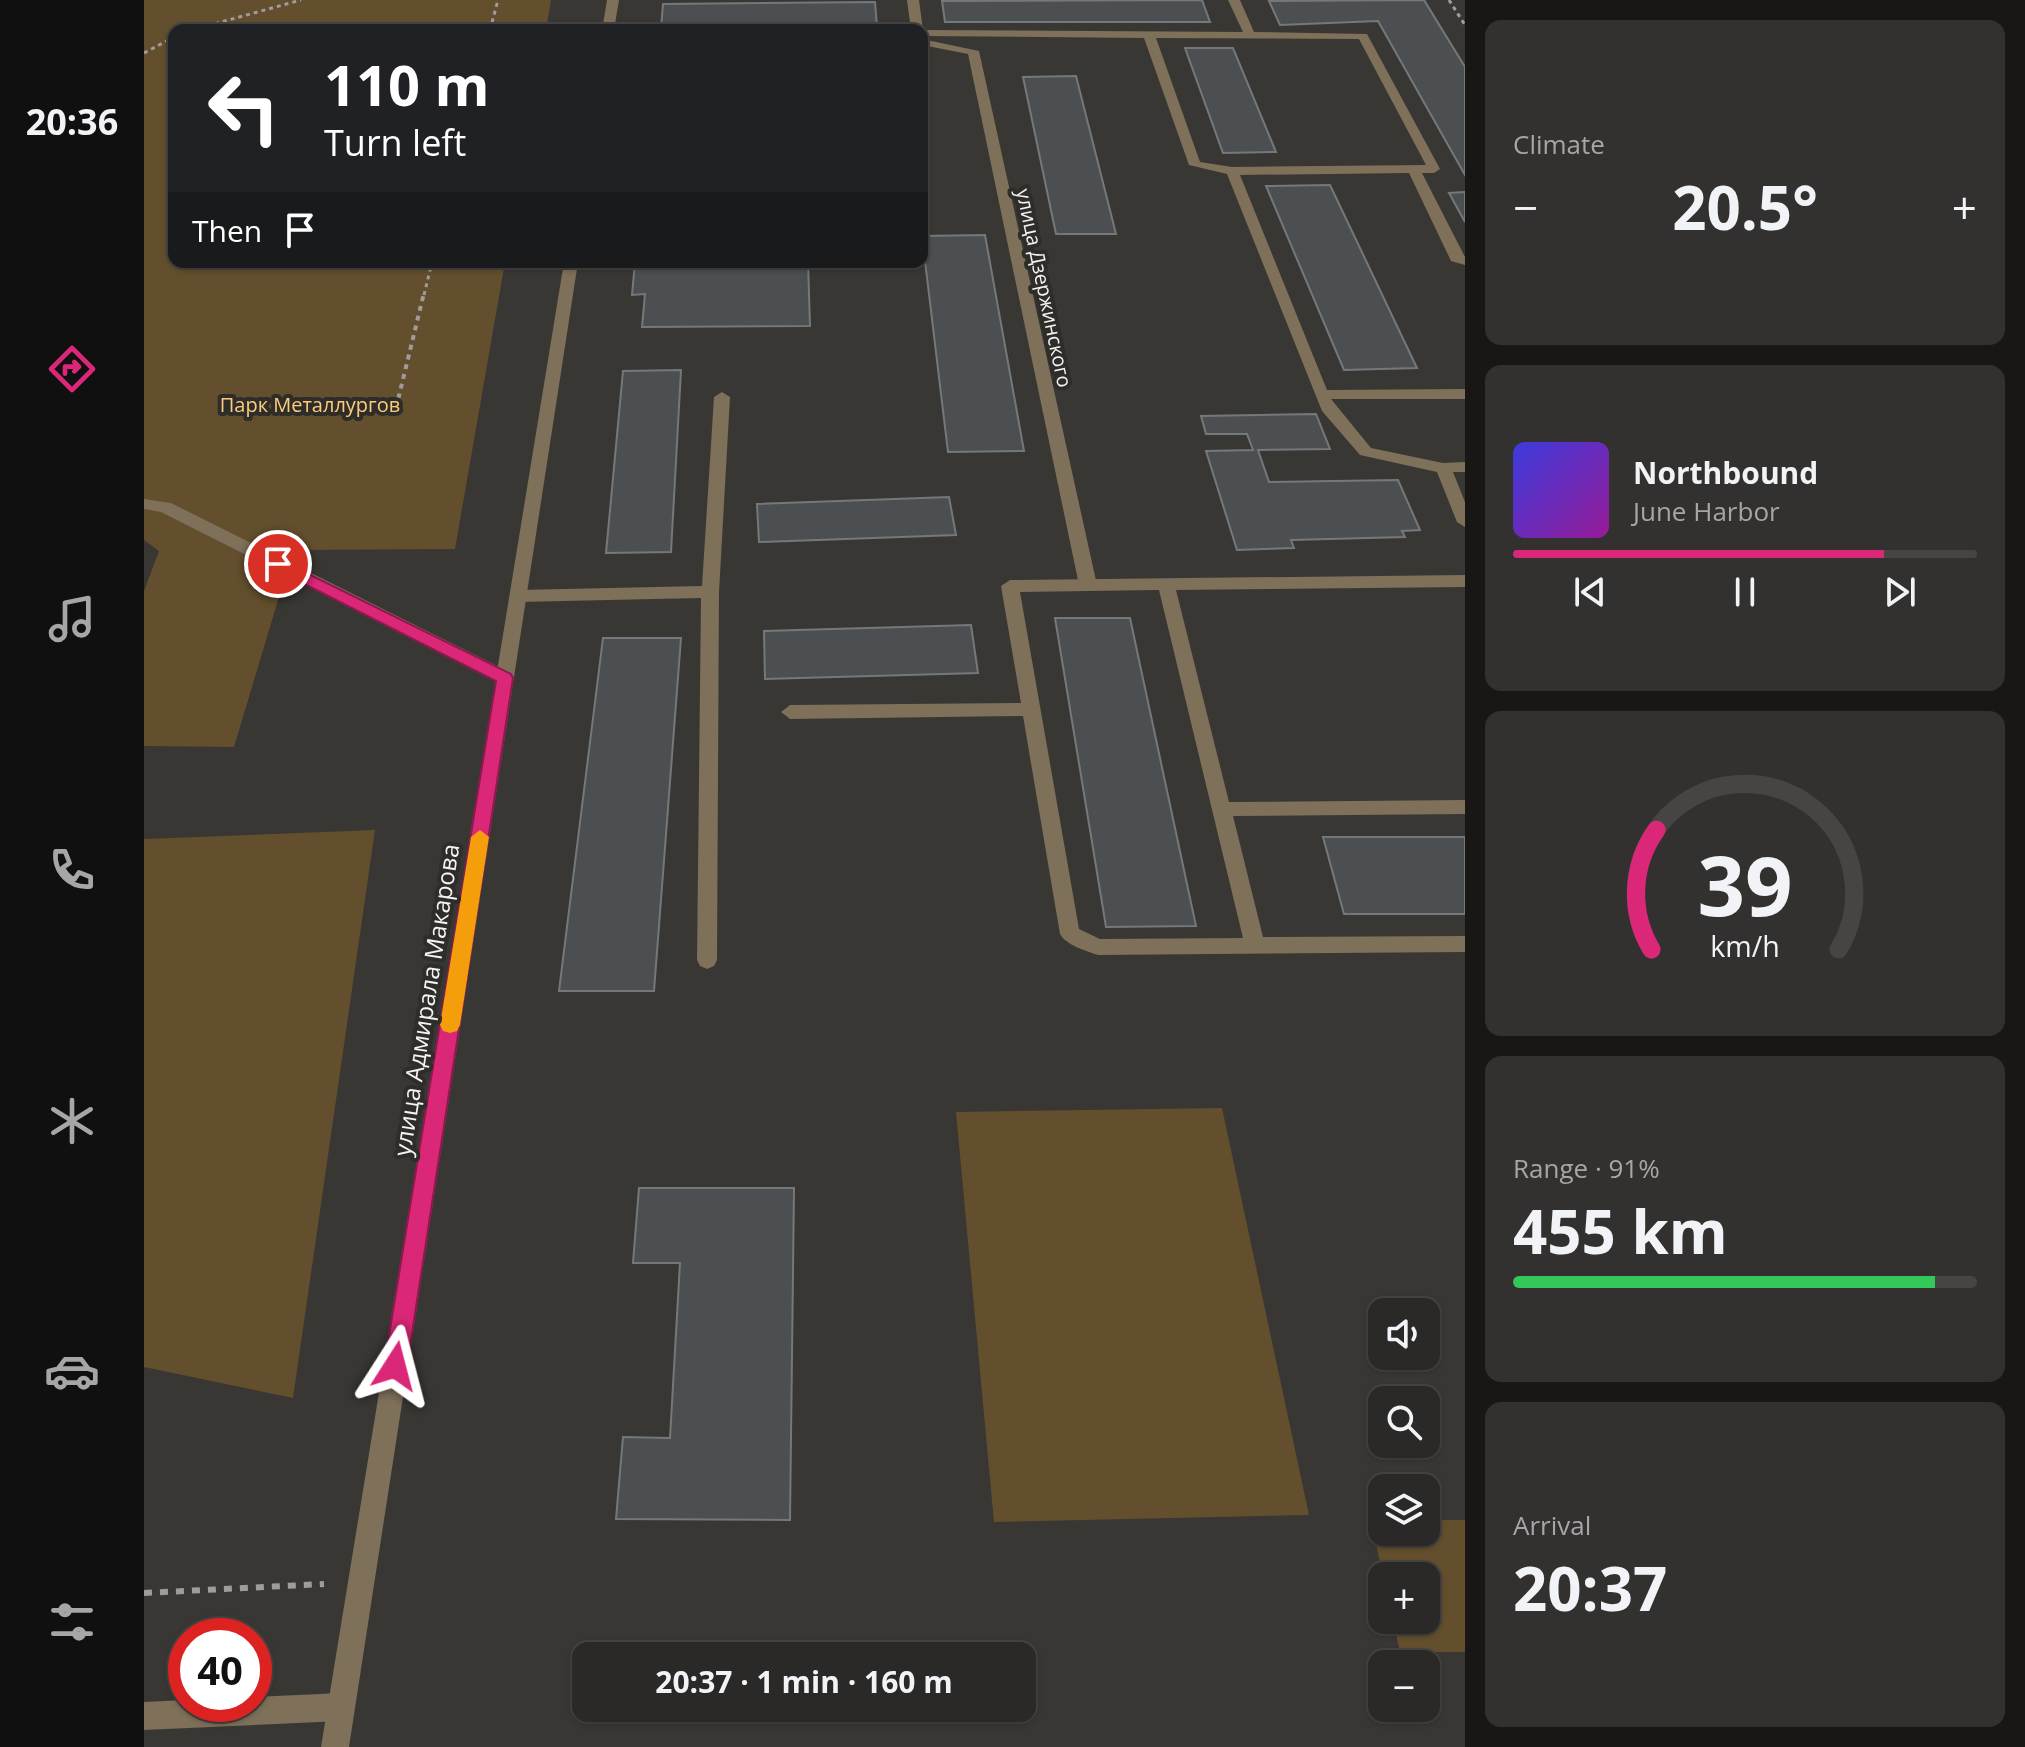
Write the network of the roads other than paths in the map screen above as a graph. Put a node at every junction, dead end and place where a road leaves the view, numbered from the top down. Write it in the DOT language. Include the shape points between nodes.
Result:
graph roads {
  1 [pos="613,0"];
  2 [pos="913,0"];
  3 [pos="1234,0"];
  4 [pos="609,24"];
  5 [pos="918,24"];
  6 [pos="928,32"];
  7 [pos="1149,35"];
  8 [pos="1250,35"];
  9 [pos="928,43"];
  10 [pos="1414,169"];
  11 [pos="1232,171"];
  12 [pos="1465,261"];
  13 [pos="570,268"];
  14 [pos="1465,394"];
  15 [pos="1322,395"];
  16 [pos="722,397"];
  17 [pos="1465,467"];
  18 [pos="1443,468"];
  19 [pos="144,504"];
  20 [pos="1465,522"];
  21 [pos="1465,581"];
  22 [pos="1166,584"];
  23 [pos="1088,585"];
  24 [pos="710,592"];
  25 [pos="518,596"];
  26 [pos="505,678"];
  27 [pos="1032,709"];
  28 [pos="790,712"];
  29 [pos="1465,807"];
  30 [pos="1221,809"];
  31 [pos="1465,944"];
  32 [pos="1255,946"];
  33 [pos="707,960"];
  34 [pos="341,1707"];
  35 [pos="144,1716"];
  36 [pos="335,1747"];
  1 -- 4 [label="street"];
  2 -- 5 [label="street"];
  3 -- 8 [label="street"];
  6 -- 7 [label="street"];
  7 -- 8 [label="street"];
  7 -- 11 [label="street" via="1195,165"];
  8 -- 10 [label="street" via="1363,36 1434,169"];
  9 -- 23 [label="street, улица Дзержинского" via="973,51"];
  10 -- 11 [label="street"];
  10 -- 12 [label="street" via="1458,261"];
  11 -- 15 [label="street"];
  13 -- 25 [label="street, улица Адмирала Макарова"];
  14 -- 15 [label="street"];
  15 -- 18 [label="street" via="1366,452"];
  16 -- 24 [label="street"];
  17 -- 18 [label="street"];
  18 -- 20 [label="street"];
  19 -- 26 [label="street" via="165,507"];
  21 -- 22 [label="street"];
  22 -- 23 [label="street"];
  22 -- 30 [label="street"];
  23 -- 27 [label="street" via="1010,586"];
  24 -- 25 [label="street"];
  24 -- 33 [label="street"];
  25 -- 26 [label="street, улица Адмирала Макарова"];
  26 -- 34 [label="street, улица Адмирала Макарова"];
  27 -- 28 [label="street"];
  27 -- 32 [label="street" via="1070,934 1098,947"];
  29 -- 30 [label="street"];
  30 -- 32 [label="street"];
  31 -- 32 [label="street"];
  34 -- 35 [label="street"];
  34 -- 36 [label="street, улица Адмирала Макарова"];
}
